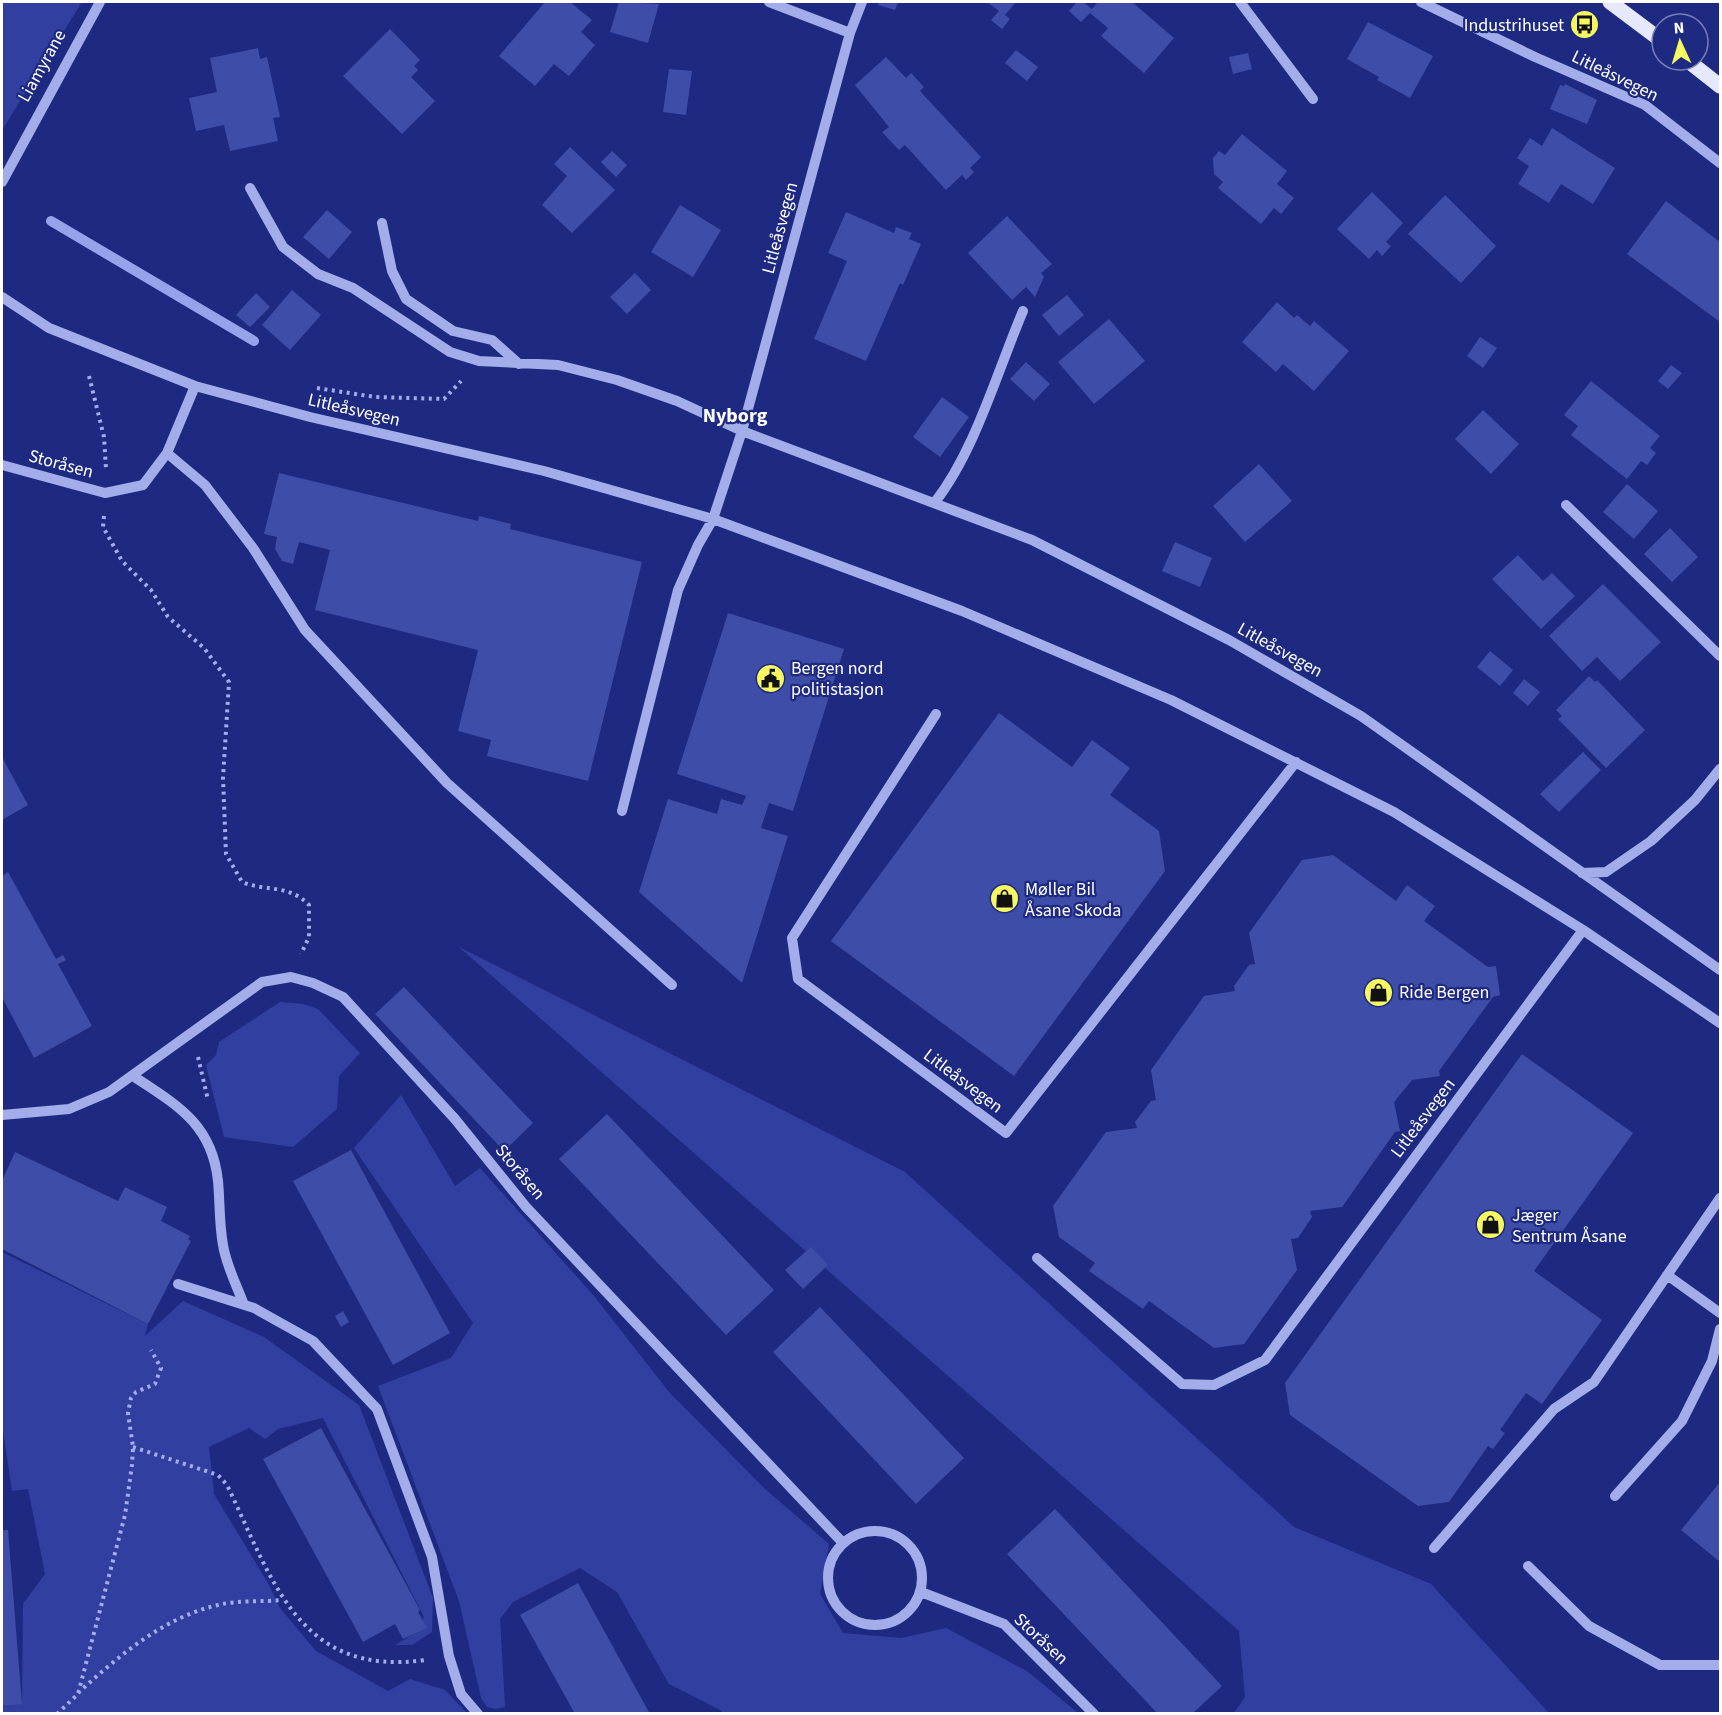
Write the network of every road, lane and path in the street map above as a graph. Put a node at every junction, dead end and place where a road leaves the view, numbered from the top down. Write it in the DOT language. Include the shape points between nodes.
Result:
graph roads {
  1 [pos="100,2"];
  2 [pos="769,2"];
  3 [pos="861,2"];
  4 [pos="1240,2"];
  5 [pos="1421,2"];
  6 [pos="1610,2"];
  7 [pos="1650,32"];
  8 [pos="850,33"];
  9 [pos="1702,72"];
  10 [pos="1720,86"];
  11 [pos="1313,99"];
  12 [pos="1720,163"];
  13 [pos="2,182"];
  14 [pos="250,188"];
  15 [pos="382,224"];
  16 [pos="2,297"];
  17 [pos="1023,311"];
  18 [pos="479,361"];
  19 [pos="519,364"];
  20 [pos="89,376"];
  21 [pos="195,386"];
  22 [pos="317,388"];
  23 [pos="742,431"];
  24 [pos="167,453"];
  25 [pos="2,465"];
  26 [pos="105,494"];
  27 [pos="935,502"];
  28 [pos="1566,505"];
  29 [pos="713,519"];
  30 [pos="1720,656"];
  31 [pos="936,714"];
  32 [pos="1296,762"];
  33 [pos="1720,769"];
  34 [pos="622,811"];
  35 [pos="1582,873"];
  36 [pos="1583,930"];
  37 [pos="1720,969"];
  38 [pos="291,977"];
  39 [pos="672,985"];
  40 [pos="1720,1023"];
  41 [pos="193,1033"];
  42 [pos="133,1076"];
  43 [pos="2,1115"];
  44 [pos="203,1132"];
  45 [pos="1720,1198"];
  46 [pos="1037,1258"];
  47 [pos="1667,1275"];
  48 [pos="178,1284"];
  49 [pos="244,1305"];
  50 [pos="1720,1313"];
  51 [pos="1720,1329"];
  52 [pos="151,1350"];
  53 [pos="133,1447"];
  54 [pos="1615,1496"];
  55 [pos="843,1543"];
  56 [pos="1434,1548"];
  57 [pos="1528,1566"];
  58 [pos="921,1592"];
  59 [pos="283,1600"];
  60 [pos="449,1656"];
  61 [pos="1720,1665"];
  62 [pos="78,1694"];
  63 [pos="57,1713"];
  64 [pos="478,1713"];
  65 [pos="1094,1713"];
  1 -- 13 [label="street, Liamyrane"];
  2 -- 8 [label="street"];
  3 -- 8 [label="street, Litleåsvegen"];
  4 -- 11 [label="street"];
  5 -- 12 [label="street, Litleåsvegen" via="1645,105"];
  6 -- 7 [label="main road"];
  8 -- 23 [label="street, Litleåsvegen"];
  9 -- 10 [label="main road"];
  14 -- 18 [label="street, Litleåsvegen" via="283,247 318,274 353,288 450,352"];
  15 -- 19 [label="street" via="392,271 406,299 453,331 492,340"];
  16 -- 21 [label="street, Litleåsvegen" via="49,328"];
  17 -- 27 [label="street" via="978,424 948,487"];
  18 -- 19 [label="street, Litleåsvegen"];
  18 -- 22 [label="path" via="444,399 375,398"];
  19 -- 23 [label="street, Litleåsvegen" via="558,365 617,380 677,401"];
  20 -- 26 [label="path" via="104,437"];
  21 -- 24 [label="street, Storåsen"];
  21 -- 29 [label="street, Litleåsvegen" via="544,471"];
  23 -- 27 [label="street, Litleåsvegen"];
  23 -- 29 [label="street, Litleåsvegen"];
  24 -- 26 [label="street, Storåsen" via="143,485"];
  24 -- 39 [label="street" via="205,485 253,548 305,630 447,783"];
  25 -- 26 [label="street, Storåsen"];
  26 -- 38 [label="path" via="103,527 122,561 151,590 168,617 204,648 229,681 223,778 226,854 242,882 260,889 285,889 309,905 309,937"];
  27 -- 35 [label="street, Litleåsvegen" via="1032,540 1299,679 1394,738"];
  28 -- 30 [label="street"];
  29 -- 32 [label="street, Litleåsvegen" via="962,611 1171,700"];
  29 -- 34 [label="street" via="678,590"];
  31 -- 32 [label="street, Litleåsvegen" via="792,938 798,979 1006,1133"];
  32 -- 36 [label="street, Litleåsvegen" via="1394,812"];
  33 -- 35 [label="street" via="1695,800 1651,841 1606,872"];
  35 -- 37 [label="street, Litleåsvegen"];
  36 -- 40 [label="street, Litleåsvegen"];
  36 -- 46 [label="street, Litleåsvegen" via="1265,1360 1214,1385 1182,1384"];
  38 -- 41 [label="street, Storåsen" via="262,982"];
  38 -- 55 [label="street, Storåsen" via="343,997 455,1119 526,1207"];
  41 -- 42 [label="street, Storåsen"];
  41 -- 44 [label="path" via="211,1114"];
  42 -- 43 [label="street, Storåsen" via="109,1092 69,1109"];
  42 -- 44 [label="street" via="183,1109"];
  44 -- 49 [label="street" via="218,1181 223,1248"];
  45 -- 47 [label="street"];
  47 -- 50 [label="street"];
  47 -- 56 [label="street" via="1594,1382 1554,1409"];
  48 -- 49 [label="street"];
  49 -- 60 [label="street" via="313,1341 377,1408 432,1557"];
  51 -- 54 [label="street" via="1712,1361 1682,1421"];
  52 -- 53 [label="path" via="161,1368 156,1384 131,1398 128,1413"];
  53 -- 59 [label="path" via="218,1475 227,1485"];
  53 -- 62 [label="path" via="125,1515"];
  55 -- 58 [label="street" via="871,1531 900,1538 919,1561"];
  55 -- 58 [label="street" via="831,1563 829,1587 834,1602 857,1622 880,1624 903,1617"];
  57 -- 61 [label="street" via="1589,1626 1660,1665"];
  58 -- 65 [label="street, Storåsen" via="1004,1624"];
  59 -- 60 [label="path" via="314,1636 345,1654 399,1663"];
  59 -- 62 [label="path" via="218,1605 170,1625 125,1650"];
  60 -- 64 [label="street" via="461,1694"];
  62 -- 63 [label="path"];
}
